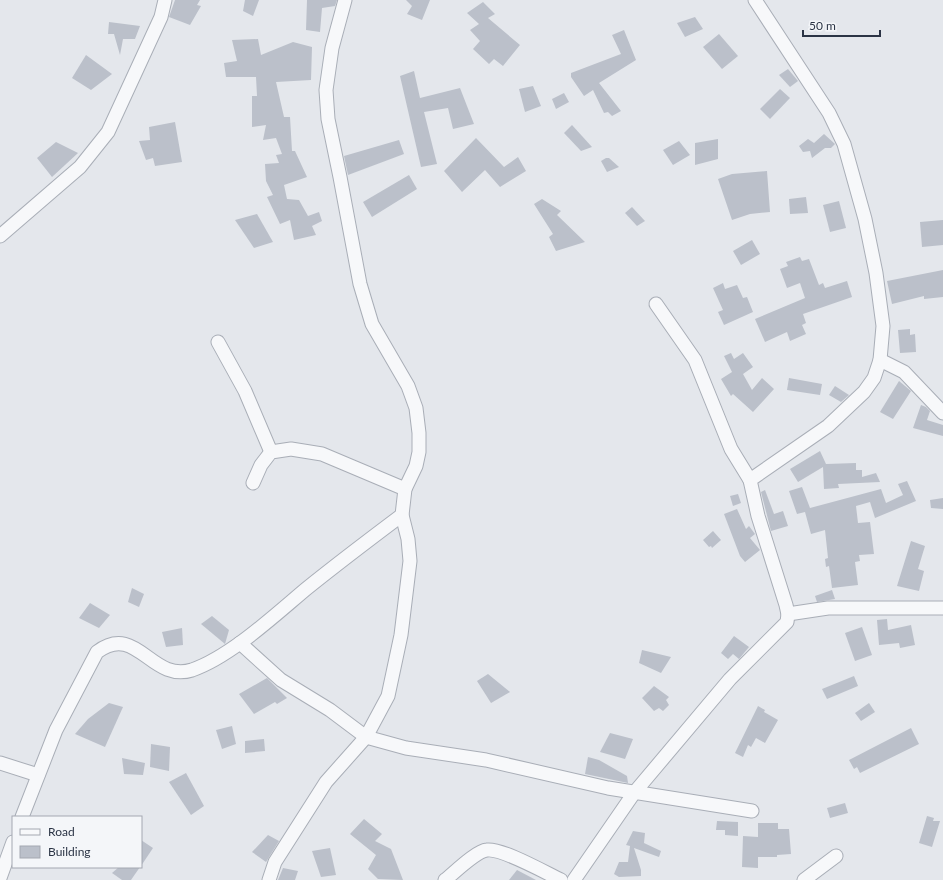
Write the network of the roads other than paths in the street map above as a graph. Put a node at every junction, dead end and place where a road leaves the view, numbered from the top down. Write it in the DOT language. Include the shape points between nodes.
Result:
graph roads {
  1 [pos="165,0"];
  2 [pos="344,0"];
  3 [pos="755,0"];
  4 [pos="0,236"];
  5 [pos="656,304"];
  6 [pos="218,342"];
  7 [pos="880,360"];
  8 [pos="943,413"];
  9 [pos="272,452"];
  10 [pos="750,480"];
  11 [pos="253,483"];
  12 [pos="405,489"];
  13 [pos="402,515"];
  14 [pos="943,608"];
  15 [pos="788,614"];
  16 [pos="240,643"];
  17 [pos="366,737"];
  18 [pos="0,763"];
  19 [pos="38,775"];
  20 [pos="634,793"];
  21 [pos="752,811"];
  22 [pos="22,816"];
  23 [pos="12,845"];
  24 [pos="836,856"];
  25 [pos="0,878"];
  26 [pos="269,880"];
  27 [pos="445,880"];
  28 [pos="561,880"];
  29 [pos="574,880"];
  30 [pos="804,880"];
  1 -- 4 [label="street" via="161,17 108,132 80,167"];
  2 -- 12 [label="street" via="332,48 326,90 328,119 360,284 370,317 383,345 408,386 416,408 419,452 416,466"];
  3 -- 7 [label="street" via="829,113 844,144 876,273 883,326"];
  5 -- 10 [label="street" via="695,360 731,449"];
  6 -- 9 [label="street" via="245,391"];
  7 -- 8 [label="street" via="904,372"];
  7 -- 10 [label="street" via="874,378 864,392 828,426"];
  9 -- 11 [label="street" via="261,465"];
  9 -- 12 [label="street" via="292,449 322,454"];
  10 -- 15 [label="street" via="758,516"];
  12 -- 13 [label="street"];
  13 -- 16 [label="street"];
  13 -- 17 [label="street" via="410,561 401,635 388,696"];
  14 -- 15 [label="street" via="828,608"];
  15 -- 20 [label="street" via="787,622 730,679"];
  16 -- 17 [label="street" via="281,680 330,710"];
  16 -- 19 [label="street" via="209,662 184,672 158,666 132,646 117,642 106,645 97,652 76,691 56,730"];
  17 -- 20 [label="street" via="406,748 486,760"];
  17 -- 26 [label="street" via="326,782 275,862"];
  18 -- 19 [label="street"];
  19 -- 22 [label="street"];
  20 -- 21 [label="street"];
  20 -- 29 [label="street"];
  23 -- 25 [label="street"];
  24 -- 30 [label="street"];
  27 -- 28 [label="street" via="480,852 487,850 521,861"];
}
